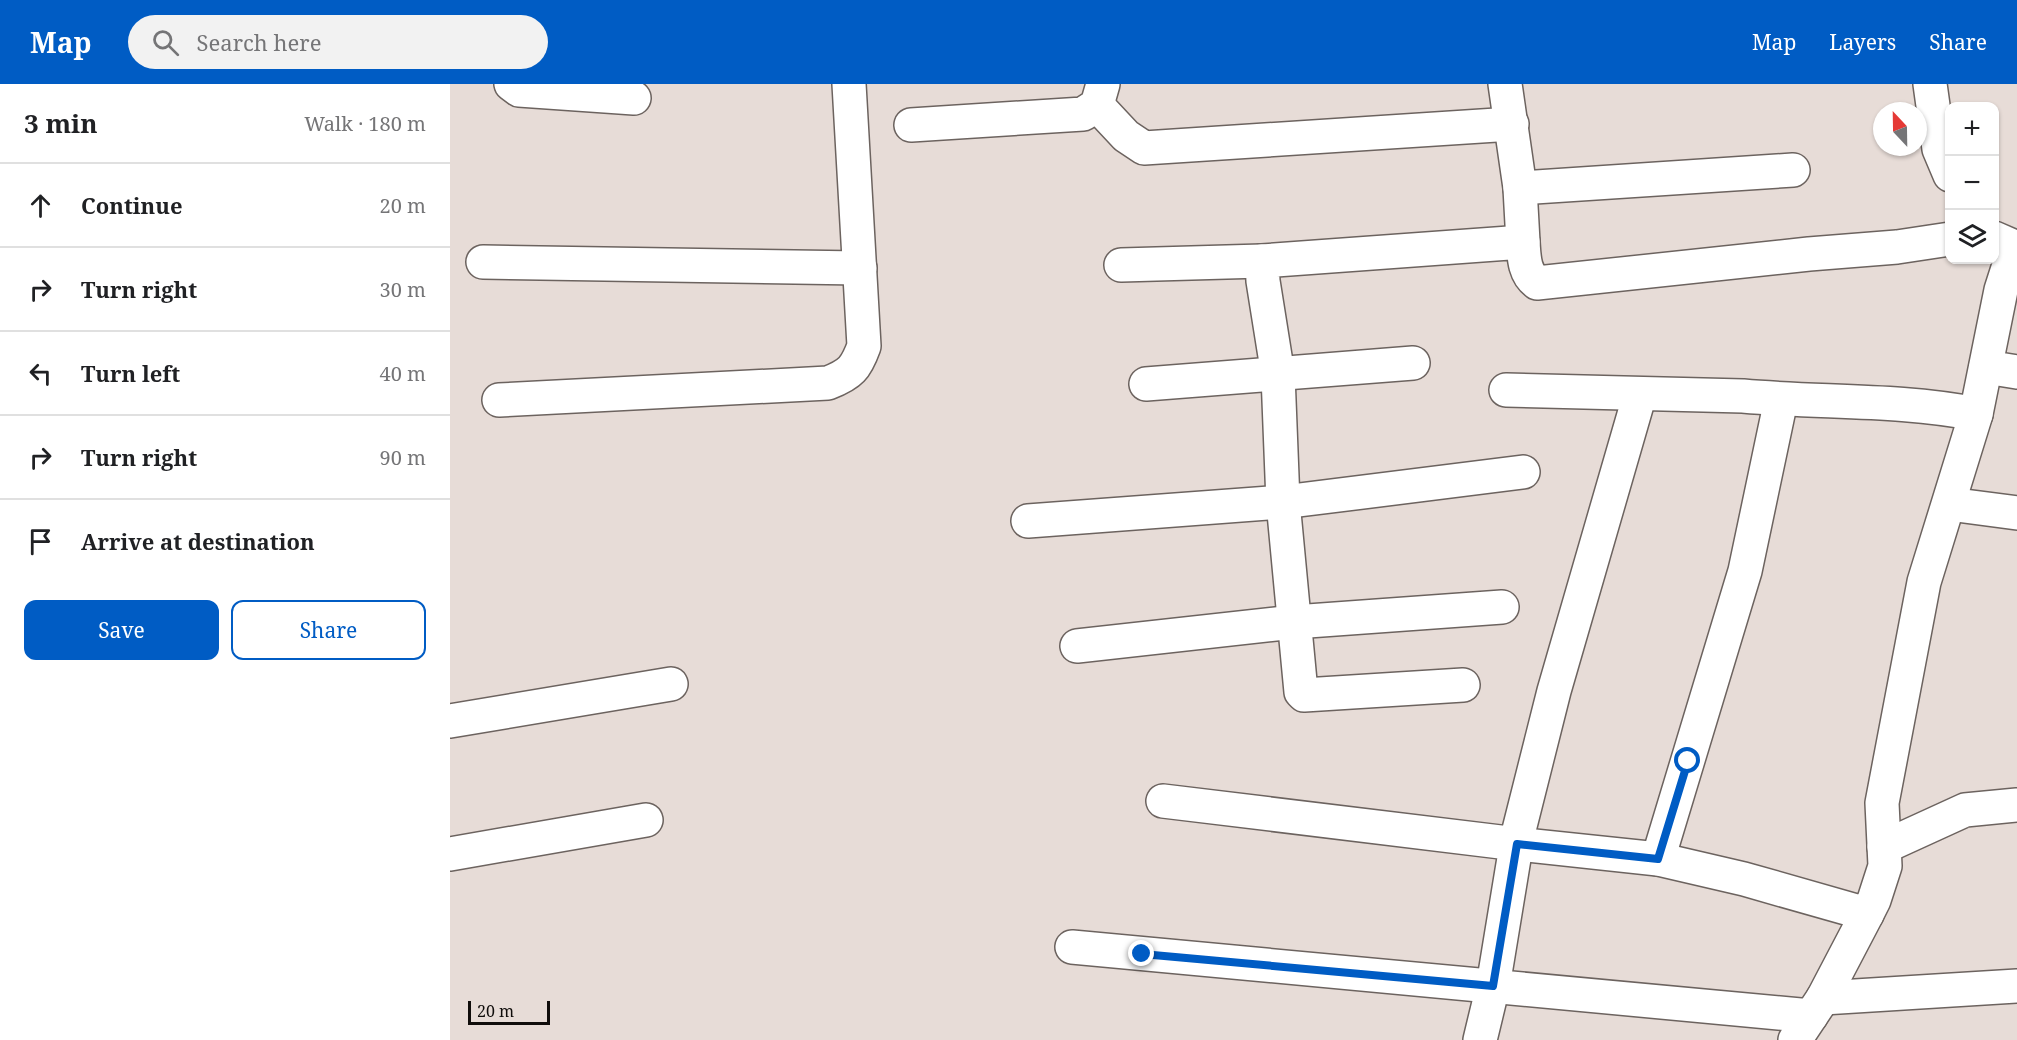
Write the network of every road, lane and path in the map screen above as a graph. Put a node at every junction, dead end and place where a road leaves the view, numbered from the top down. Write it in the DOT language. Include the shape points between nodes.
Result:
graph roads {
  1 [pos="511,84"];
  2 [pos="849,84"];
  3 [pos="1505,84"];
  4 [pos="1930,84"];
  5 [pos="1100,95"];
  6 [pos="634,98"];
  7 [pos="1512,124"];
  8 [pos="911,125"];
  9 [pos="1945,163"];
  10 [pos="1793,170"];
  11 [pos="1520,188"];
  12 [pos="1945,240"];
  13 [pos="1999,240"];
  14 [pos="1522,242"];
  15 [pos="2017,248"];
  16 [pos="2017,256"];
  17 [pos="1262,261"];
  18 [pos="483,262"];
  19 [pos="1121,265"];
  20 [pos="860,268"];
  21 [pos="1413,363"];
  22 [pos="2001,369"];
  23 [pos="1278,375"];
  24 [pos="1146,384"];
  25 [pos="1506,390"];
  26 [pos="1640,393"];
  27 [pos="499,399"];
  28 [pos="1782,400"];
  29 [pos="1976,414"];
  30 [pos="1523,472"];
  31 [pos="1283,502"];
  32 [pos="1949,504"];
  33 [pos="2017,513"];
  34 [pos="1028,521"];
  35 [pos="1502,607"];
  36 [pos="1294,622"];
  37 [pos="1077,646"];
  38 [pos="672,684"];
  39 [pos="1462,686"];
  40 [pos="450,721"];
  41 [pos="1163,801"];
  42 [pos="2017,805"];
  43 [pos="646,820"];
  44 [pos="1517,844"];
  45 [pos="1884,847"];
  46 [pos="450,854"];
  47 [pos="1658,859"];
  48 [pos="1867,914"];
  49 [pos="1072,947"];
  50 [pos="1493,986"];
  51 [pos="2017,986"];
  52 [pos="1810,1018"];
  53 [pos="1480,1040"];
  1 -- 6 [label="street" via="519,90"];
  2 -- 20 [label="street"];
  3 -- 7 [label="street"];
  4 -- 9 [label="street" via="1939,149"];
  5 -- 7 [label="street" via="1126,136 1144,148"];
  5 -- 8 [label="street" via="1083,114"];
  7 -- 11 [label="street"];
  10 -- 11 [label="street"];
  11 -- 14 [label="street"];
  12 -- 14 [label="street" via="1897,248 1536,283 1526,268"];
  13 -- 15 [label="street"];
  14 -- 17 [label="street"];
  16 -- 22 [label="street" via="2009,265 2001,290"];
  17 -- 19 [label="street"];
  17 -- 23 [label="street"];
  18 -- 20 [label="street"];
  20 -- 27 [label="street" via="864,346 858,364 846,376 828,383"];
  21 -- 23 [label="street"];
  22 -- 29 [label="street"];
  23 -- 24 [label="street"];
  23 -- 31 [label="street"];
  25 -- 26 [label="street"];
  26 -- 28 [label="street"];
  26 -- 44 [label="street" via="1554,691"];
  28 -- 29 [label="street" via="1939,407"];
  28 -- 47 [label="street" via="1745,571"];
  29 -- 32 [label="street"];
  30 -- 31 [label="street"];
  31 -- 34 [label="street"];
  31 -- 36 [label="street"];
  32 -- 33 [label="street"];
  32 -- 45 [label="street" via="1924,582 1896,725 1882,803"];
  35 -- 36 [label="street"];
  36 -- 37 [label="street"];
  36 -- 39 [label="street" via="1299,688 1304,695"];
  38 -- 40 [label="street"];
  41 -- 44 [label="street"];
  42 -- 45 [label="street" via="1965,810"];
  43 -- 46 [label="street"];
  44 -- 47 [label="street"];
  44 -- 50 [label="street"];
  45 -- 48 [label="street" via="1885,866"];
  47 -- 48 [label="street"];
  48 -- 52 [label="street"];
  49 -- 50 [label="street"];
  50 -- 52 [label="street"];
  50 -- 53 [label="street"];
  51 -- 52 [label="street"];
}
